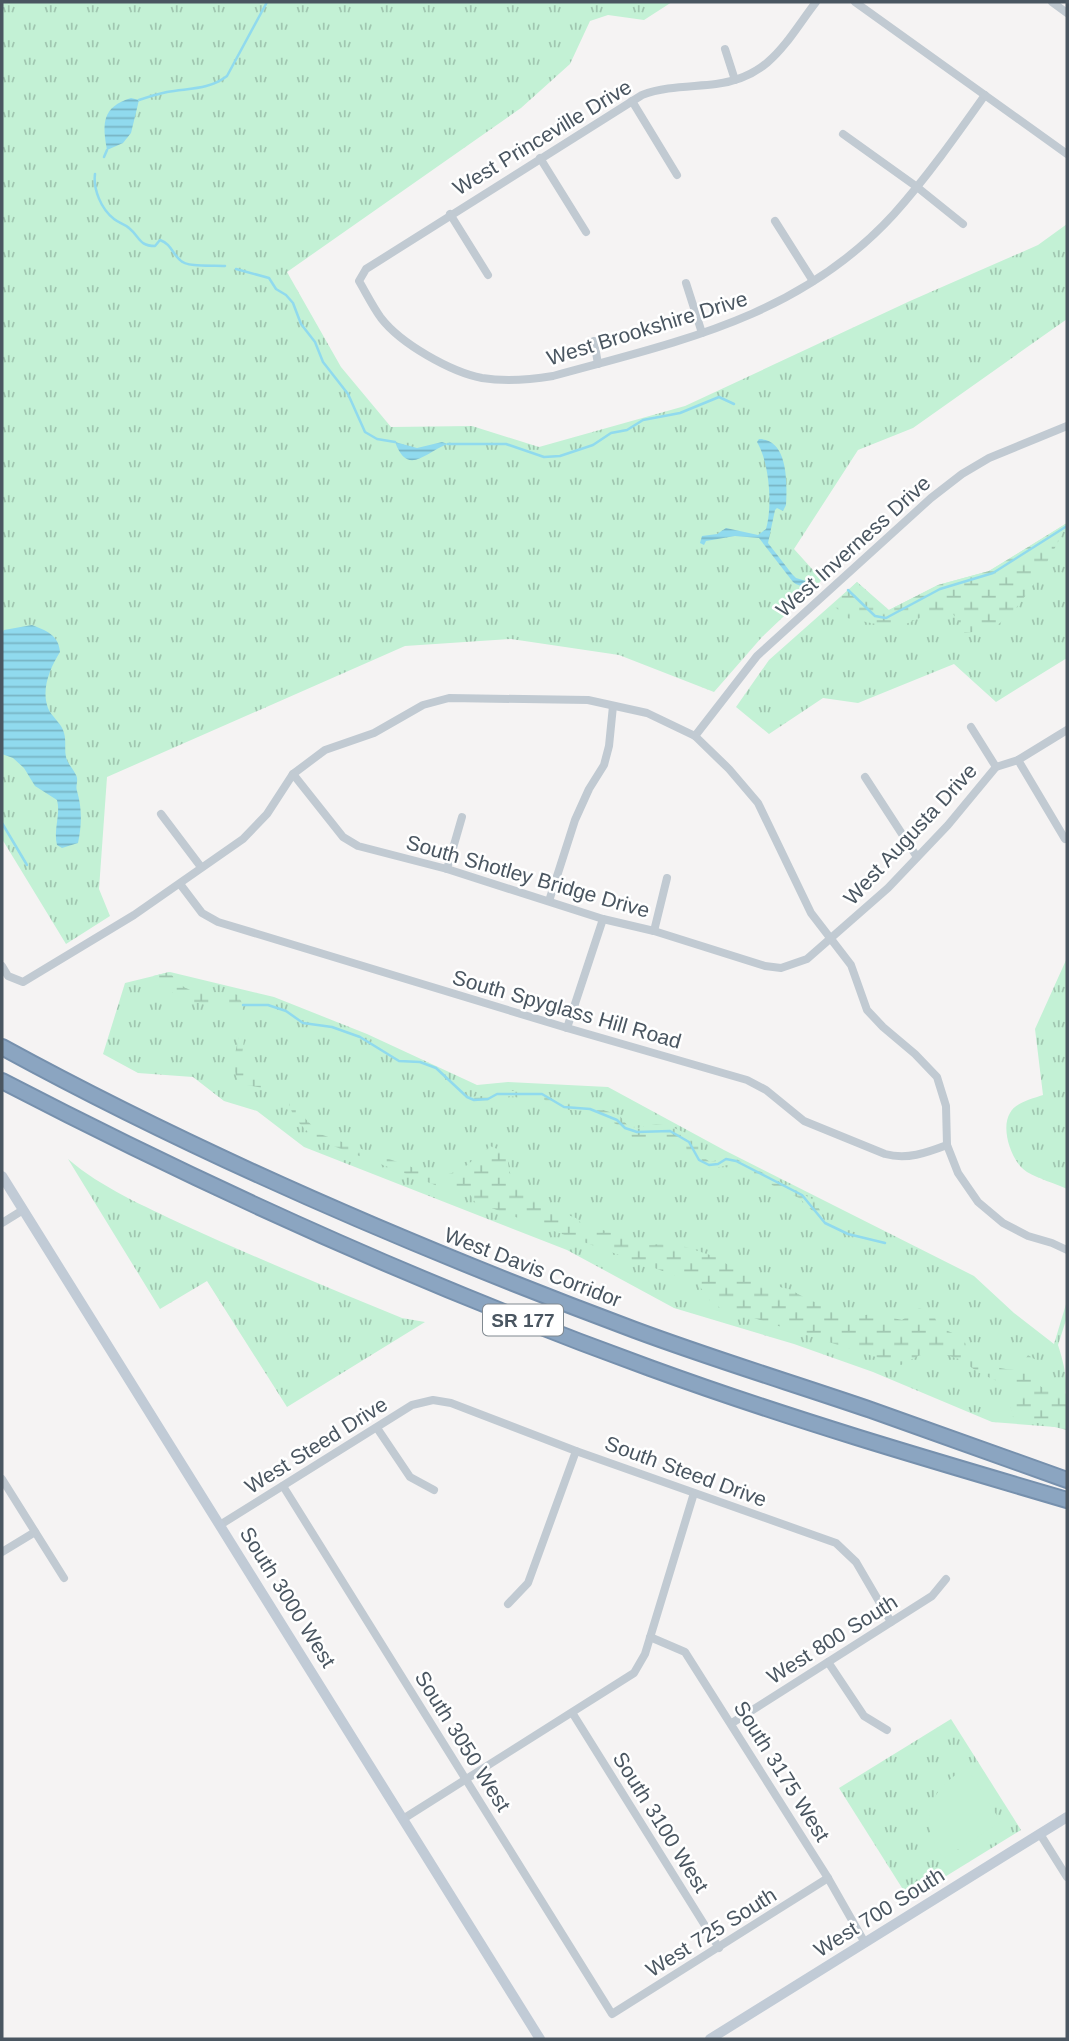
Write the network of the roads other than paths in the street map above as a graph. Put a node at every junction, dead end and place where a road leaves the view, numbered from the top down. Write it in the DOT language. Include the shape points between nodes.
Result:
graph roads {
  1 [pos="816,2"];
  2 [pos="855,2"];
  3 [pos="1052,2"];
  4 [pos="1067,13"];
  5 [pos="725,50"];
  6 [pos="735,80"];
  7 [pos="985,95"];
  8 [pos="632,101"];
  9 [pos="843,134"];
  10 [pos="1067,154"];
  11 [pos="540,158"];
  12 [pos="677,175"];
  13 [pos="917,187"];
  14 [pos="450,214"];
  15 [pos="775,222"];
  16 [pos="963,224"];
  17 [pos="586,232"];
  18 [pos="488,275"];
  19 [pos="359,281"];
  20 [pos="813,281"];
  21 [pos="686,283"];
  22 [pos="702,333"];
  23 [pos="594,341"];
  24 [pos="598,364"];
  25 [pos="1067,426"];
  26 [pos="613,706"];
  27 [pos="971,727"];
  28 [pos="1067,730"];
  29 [pos="695,736"];
  30 [pos="1018,760"];
  31 [pos="996,767"];
  32 [pos="293,774"];
  33 [pos="865,777"];
  34 [pos="161,814"];
  35 [pos="462,817"];
  36 [pos="1065,839"];
  37 [pos="917,857"];
  38 [pos="201,867"];
  39 [pos="447,869"];
  40 [pos="667,878"];
  41 [pos="180,884"];
  42 [pos="549,901"];
  43 [pos="603,919"];
  44 [pos="654,931"];
  45 [pos="830,940"];
  46 [pos="2,967"];
  47 [pos="781,968"];
  48 [pos="567,1028"];
  49 [pos="2,1047"];
  50 [pos="2,1081"];
  51 [pos="947,1145"];
  52 [pos="2,1176"];
  53 [pos="23,1210"];
  54 [pos="2,1223"];
  55 [pos="1067,1250"];
  56 [pos="433,1400"];
  57 [pos="377,1428"];
  58 [pos="576,1451"];
  59 [pos="2,1479"];
  60 [pos="1067,1480"];
  61 [pos="283,1486"];
  62 [pos="434,1489"];
  63 [pos="695,1493"];
  64 [pos="1067,1500"];
  65 [pos="220,1525"];
  66 [pos="34,1532"];
  67 [pos="2,1552"];
  68 [pos="64,1578"];
  69 [pos="946,1579"];
  70 [pos="508,1604"];
  71 [pos="891,1622"];
  72 [pos="650,1637"];
  73 [pos="828,1662"];
  74 [pos="573,1714"];
  75 [pos="732,1723"];
  76 [pos="887,1731"];
  77 [pos="467,1780"];
  78 [pos="1067,1817"];
  79 [pos="403,1819"];
  80 [pos="1040,1834"];
  81 [pos="1067,1877"];
  82 [pos="828,1878"];
  83 [pos="865,1943"];
  84 [pos="719,1948"];
  85 [pos="612,2014"];
  86 [pos="540,2039"];
  87 [pos="710,2039"];
  1 -- 6 [label="street, West Princeville Drive" via="773,58 755,74"];
  2 -- 7 [label="street"];
  3 -- 4 [label="street"];
  5 -- 6 [label="street"];
  6 -- 8 [label="street, West Princeville Drive" via="659,89"];
  7 -- 10 [label="street"];
  7 -- 13 [label="street, West Brookshire Drive"];
  8 -- 11 [label="street, West Princeville Drive"];
  8 -- 12 [label="street"];
  9 -- 13 [label="street"];
  11 -- 14 [label="street, West Princeville Drive"];
  11 -- 17 [label="street"];
  13 -- 16 [label="street"];
  13 -- 20 [label="street, West Brookshire Drive" via="861,246"];
  14 -- 18 [label="street"];
  14 -- 19 [label="street, West Princeville Drive" via="366,269"];
  15 -- 20 [label="street"];
  19 -- 24 [label="street, West Brookshire Drive" via="399,337 422,354 480,377 525,381"];
  20 -- 22 [label="street, West Brookshire Drive" via="760,312"];
  21 -- 22 [label="street"];
  22 -- 24 [label="street, West Brookshire Drive"];
  23 -- 24 [label="street"];
  25 -- 29 [label="street, West Inverness Drive" via="989,458 931,498 757,656"];
  26 -- 29 [label="street" via="647,713"];
  26 -- 32 [label="street" via="588,700 449,698 423,705 374,733 325,750"];
  26 -- 42 [label="street" via="604,765 575,820"];
  27 -- 31 [label="street"];
  28 -- 30 [label="street, West Augusta Drive"];
  29 -- 45 [label="street" via="758,803 811,913"];
  30 -- 31 [label="street, West Augusta Drive"];
  30 -- 36 [label="street"];
  31 -- 37 [label="street, West Augusta Drive"];
  32 -- 38 [label="street" via="267,814 243,839"];
  32 -- 39 [label="street, South Shotley Bridge Drive" via="343,837 359,846"];
  33 -- 37 [label="street"];
  34 -- 38 [label="street"];
  35 -- 39 [label="street"];
  37 -- 45 [label="street, West Augusta Drive"];
  38 -- 41 [label="street"];
  39 -- 42 [label="street, South Shotley Bridge Drive"];
  40 -- 44 [label="street"];
  41 -- 46 [label="street" via="26,981 8,976"];
  41 -- 48 [label="street, South Spyglass Hill Road" via="202,913 218,922"];
  42 -- 43 [label="street, South Shotley Bridge Drive"];
  43 -- 44 [label="street, South Shotley Bridge Drive"];
  43 -- 48 [label="street"];
  44 -- 47 [label="street, South Shotley Bridge Drive"];
  45 -- 47 [label="street, West Augusta Drive" via="807,959"];
  45 -- 51 [label="street" via="851,965 867,1010 937,1077 946,1106"];
  48 -- 51 [label="street, South Spyglass Hill Road" via="747,1080 804,1121 898,1158"];
  49 -- 60 [label="highway, West Davis Corridor / SR 177" via="193,1144 378,1228 623,1325"];
  50 -- 64 [label="highway, SR 177" via="242,1200 529,1322 835,1431"];
  51 -- 55 [label="street" via="958,1173 978,1202 1003,1223"];
  52 -- 53 [label="main road, South 3000 West"];
  53 -- 54 [label="street"];
  53 -- 65 [label="main road, South 3000 West"];
  56 -- 57 [label="street, West Steed Drive" via="412,1405"];
  56 -- 58 [label="street, South Steed Drive"];
  57 -- 61 [label="street, West Steed Drive"];
  57 -- 62 [label="street" via="410,1477"];
  58 -- 63 [label="street, South Steed Drive"];
  58 -- 70 [label="street" via="528,1583"];
  59 -- 66 [label="street"];
  61 -- 65 [label="street, West Steed Drive"];
  61 -- 77 [label="street, South 3050 West"];
  63 -- 71 [label="street, South Steed Drive" via="836,1543 856,1562"];
  63 -- 72 [label="street"];
  65 -- 79 [label="main road, South 3000 West"];
  66 -- 67 [label="street"];
  66 -- 68 [label="street"];
  69 -- 71 [label="street, West 800 South" via="932,1596"];
  71 -- 73 [label="street, West 800 South"];
  72 -- 74 [label="street" via="634,1673"];
  72 -- 75 [label="street, South 3175 West" via="685,1652"];
  73 -- 75 [label="street, West 800 South"];
  73 -- 76 [label="street" via="864,1716"];
  74 -- 77 [label="street"];
  74 -- 84 [label="street, South 3100 West"];
  75 -- 82 [label="street, South 3175 West"];
  77 -- 79 [label="street"];
  77 -- 85 [label="street, South 3050 West"];
  78 -- 80 [label="main road, West 700 South"];
  79 -- 86 [label="main road, South 3000 West"];
  80 -- 81 [label="street"];
  80 -- 83 [label="main road, West 700 South"];
  82 -- 83 [label="street, South 3175 West"];
  82 -- 84 [label="street, West 725 South"];
  83 -- 87 [label="main road, West 700 South"];
  84 -- 85 [label="street, West 725 South"];
}
